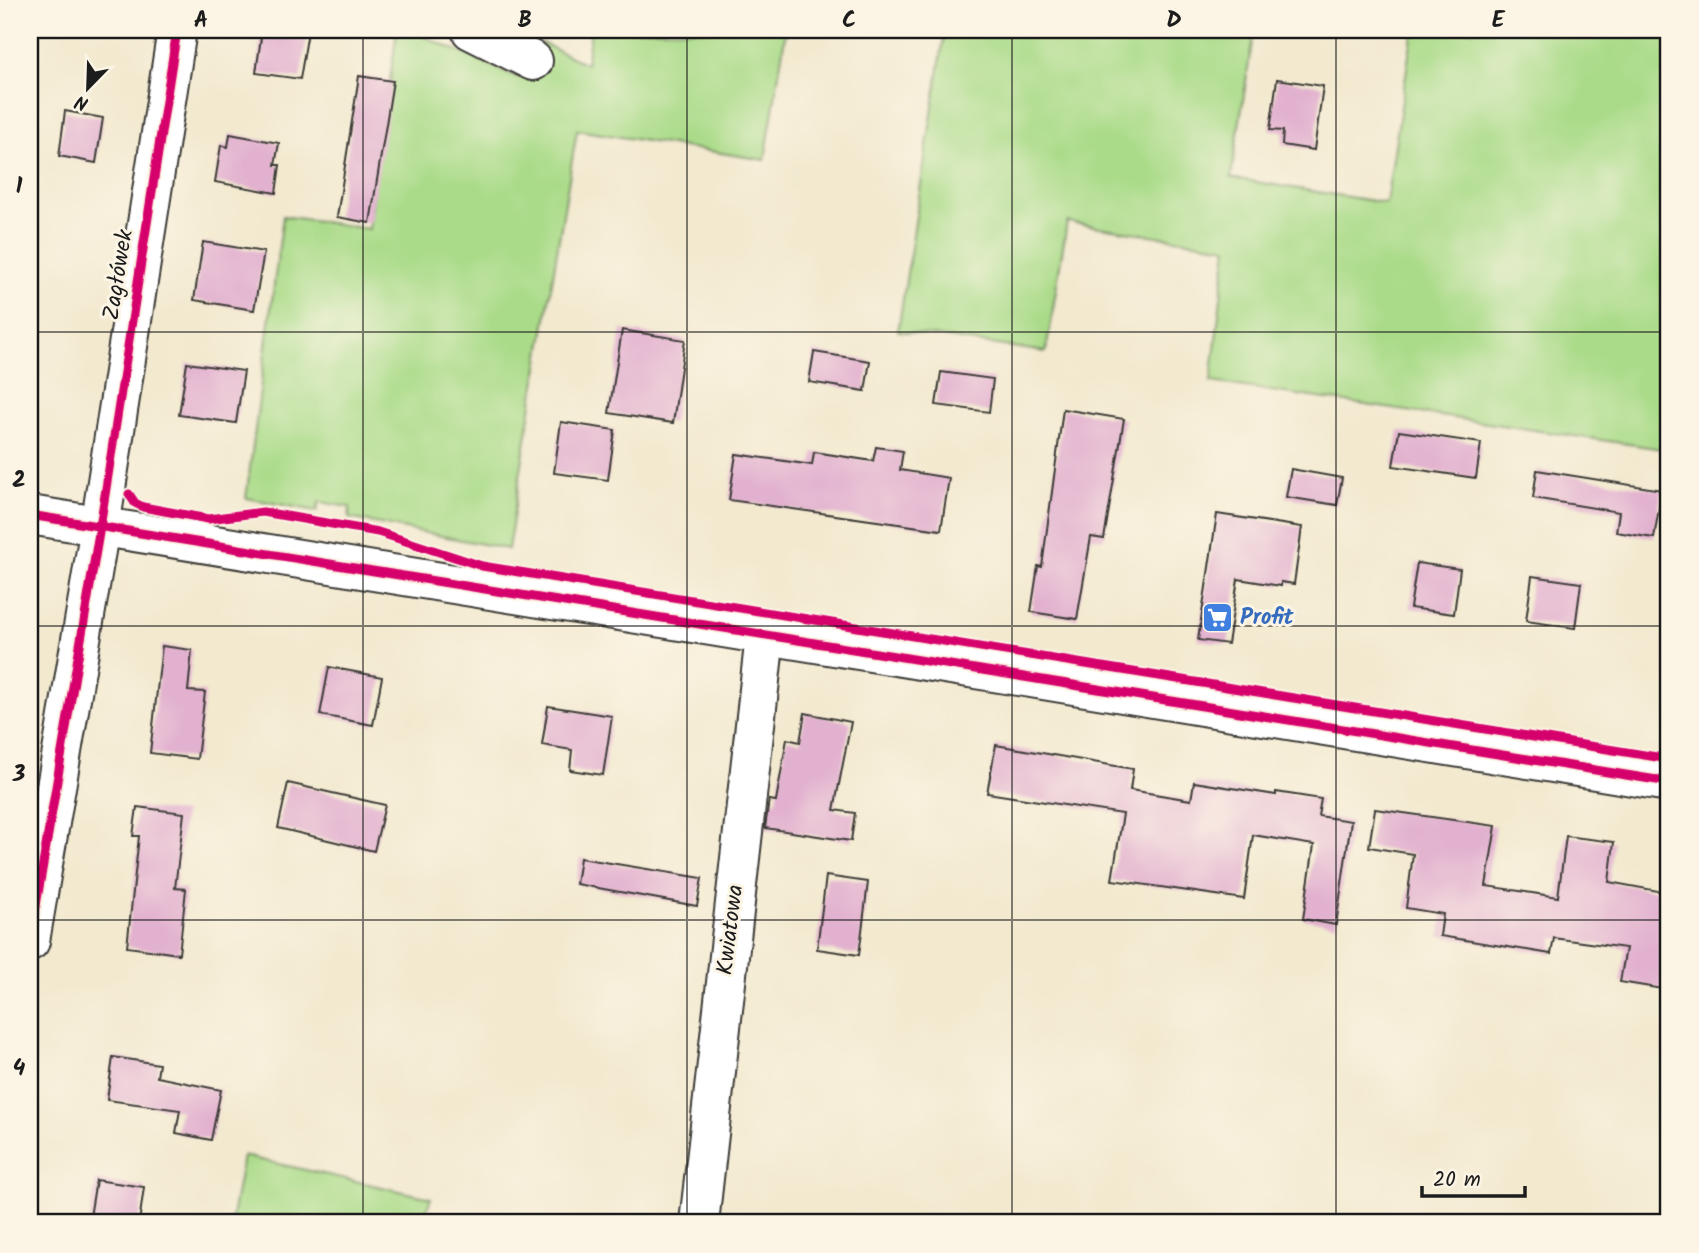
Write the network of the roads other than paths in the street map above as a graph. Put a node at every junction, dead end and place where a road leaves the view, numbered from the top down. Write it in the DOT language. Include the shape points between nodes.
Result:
graph roads {
  1 [pos="177,30"];
  2 [pos="471,30"];
  3 [pos="533,61"];
  4 [pos="30,515"];
  5 [pos="100,527"];
  6 [pos="765,636"];
  7 [pos="1669,782"];
  8 [pos="30,940"];
  9 [pos="699,1223"];
  1 -- 5 [label="street, Zagłówek"];
  2 -- 3 [label="street"];
  4 -- 5 [label="street"];
  5 -- 6 [label="street"];
  5 -- 8 [label="street, Zagłówek"];
  6 -- 7 [label="street"];
  6 -- 9 [label="street, Kwiatowa"];
}
